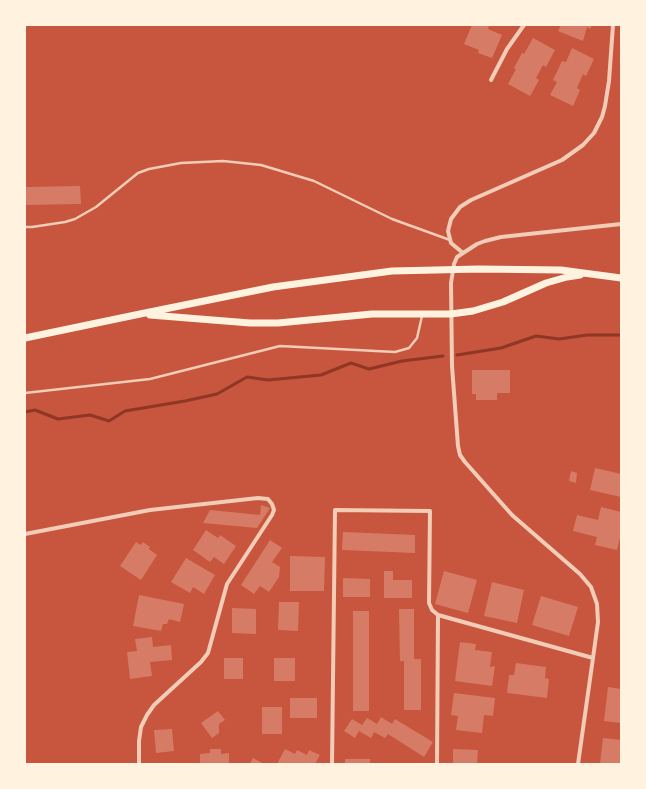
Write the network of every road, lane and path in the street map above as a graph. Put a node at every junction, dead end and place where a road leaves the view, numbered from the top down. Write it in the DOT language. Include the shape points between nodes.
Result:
graph roads {
  1 [pos="524,25"];
  2 [pos="613,25"];
  3 [pos="491,80"];
  4 [pos="621,224"];
  5 [pos="25,227"];
  6 [pos="450,240"];
  7 [pos="463,253"];
  8 [pos="588,274"];
  9 [pos="621,278"];
  10 [pos="140,314"];
  11 [pos="422,314"];
  12 [pos="451,314"];
  13 [pos="25,338"];
  14 [pos="25,393"];
  15 [pos="25,534"];
  16 [pos="438,615"];
  17 [pos="593,658"];
  18 [pos="139,764"];
  19 [pos="332,764"];
  20 [pos="437,764"];
  21 [pos="578,764"];
  1 -- 3 [label="street" via="507,49"];
  2 -- 6 [label="street" via="608,87 602,117 594,133 583,145 562,160 463,204 451,219 448,231"];
  4 -- 7 [label="street" via="501,237 485,241"];
  5 -- 6 [label="lane" via="76,219 96,207 138,173 149,169 181,163 223,161 261,165 314,181 392,219"];
  6 -- 7 [label="street"];
  7 -- 12 [label="street" via="457,258 453,268"];
  8 -- 9 [label="main road"];
  8 -- 10 [label="main road" via="561,270 392,271 273,288"];
  8 -- 12 [label="main road" via="546,283 503,302 473,311"];
  10 -- 11 [label="main road" via="250,323 278,323 372,314"];
  10 -- 13 [label="main road"];
  11 -- 12 [label="main road"];
  11 -- 14 [label="lane" via="417,338 409,348 395,352 280,346 150,379"];
  12 -- 17 [label="street" via="455,413 460,455 512,515 580,574 591,587 598,613"];
  15 -- 18 [label="street" via="150,510 258,498 268,499 272,504 272,515 227,584 208,652 147,715 140,733"];
  16 -- 17 [label="street"];
  16 -- 19 [label="street" via="429,603 430,511 335,510"];
  16 -- 20 [label="street"];
  17 -- 21 [label="street"];
}
